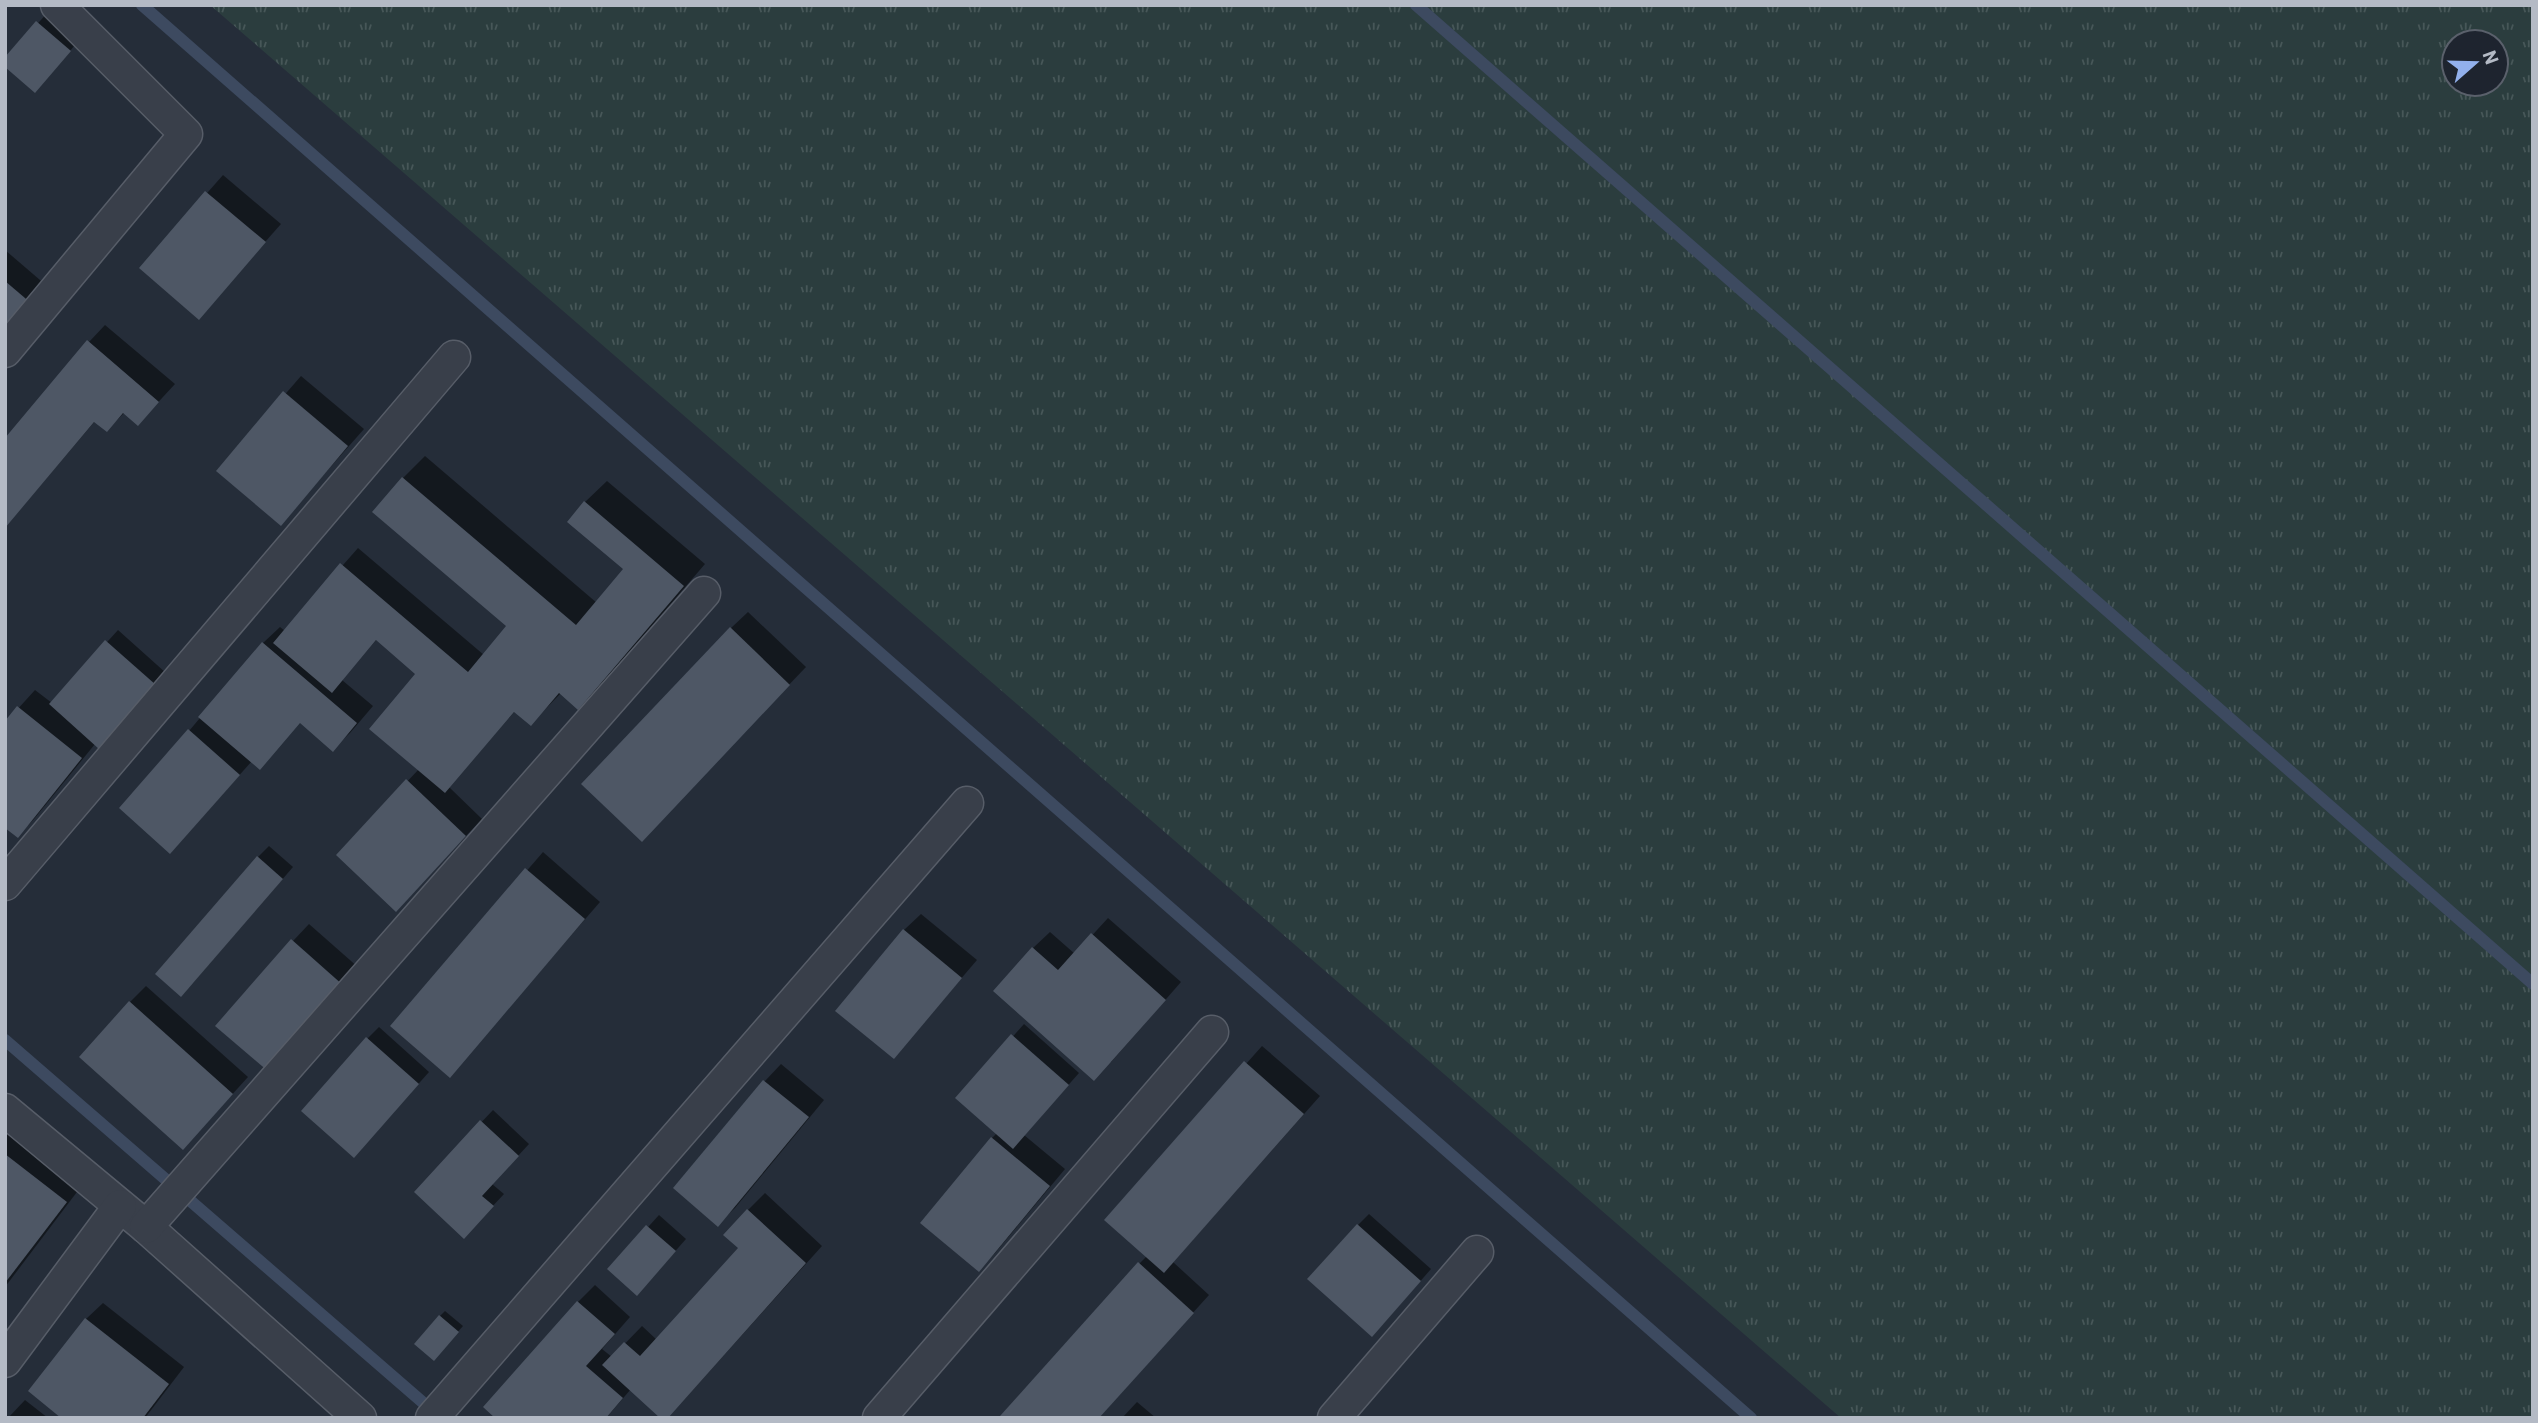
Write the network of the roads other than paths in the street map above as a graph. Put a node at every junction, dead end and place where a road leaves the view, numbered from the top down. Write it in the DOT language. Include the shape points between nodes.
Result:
graph roads {
  1 [pos="57,5"];
  2 [pos="5,351"];
  3 [pos="454,357"];
  4 [pos="704,593"];
  5 [pos="967,803"];
  6 [pos="5,884"];
  7 [pos="1212,1032"];
  8 [pos="5,1110"];
  9 [pos="120,1206"];
  10 [pos="146,1227"];
  11 [pos="1477,1252"];
  12 [pos="5,1361"];
  13 [pos="360,1418"];
  14 [pos="432,1418"];
  15 [pos="879,1418"];
  16 [pos="1334,1418"];
  1 -- 2 [label="street" via="186,134"];
  3 -- 6 [label="street"];
  4 -- 10 [label="street"];
  5 -- 14 [label="street"];
  7 -- 15 [label="street"];
  8 -- 9 [label="street"];
  9 -- 10 [label="street"];
  9 -- 12 [label="street"];
  10 -- 13 [label="street"];
  11 -- 16 [label="street"];
}
